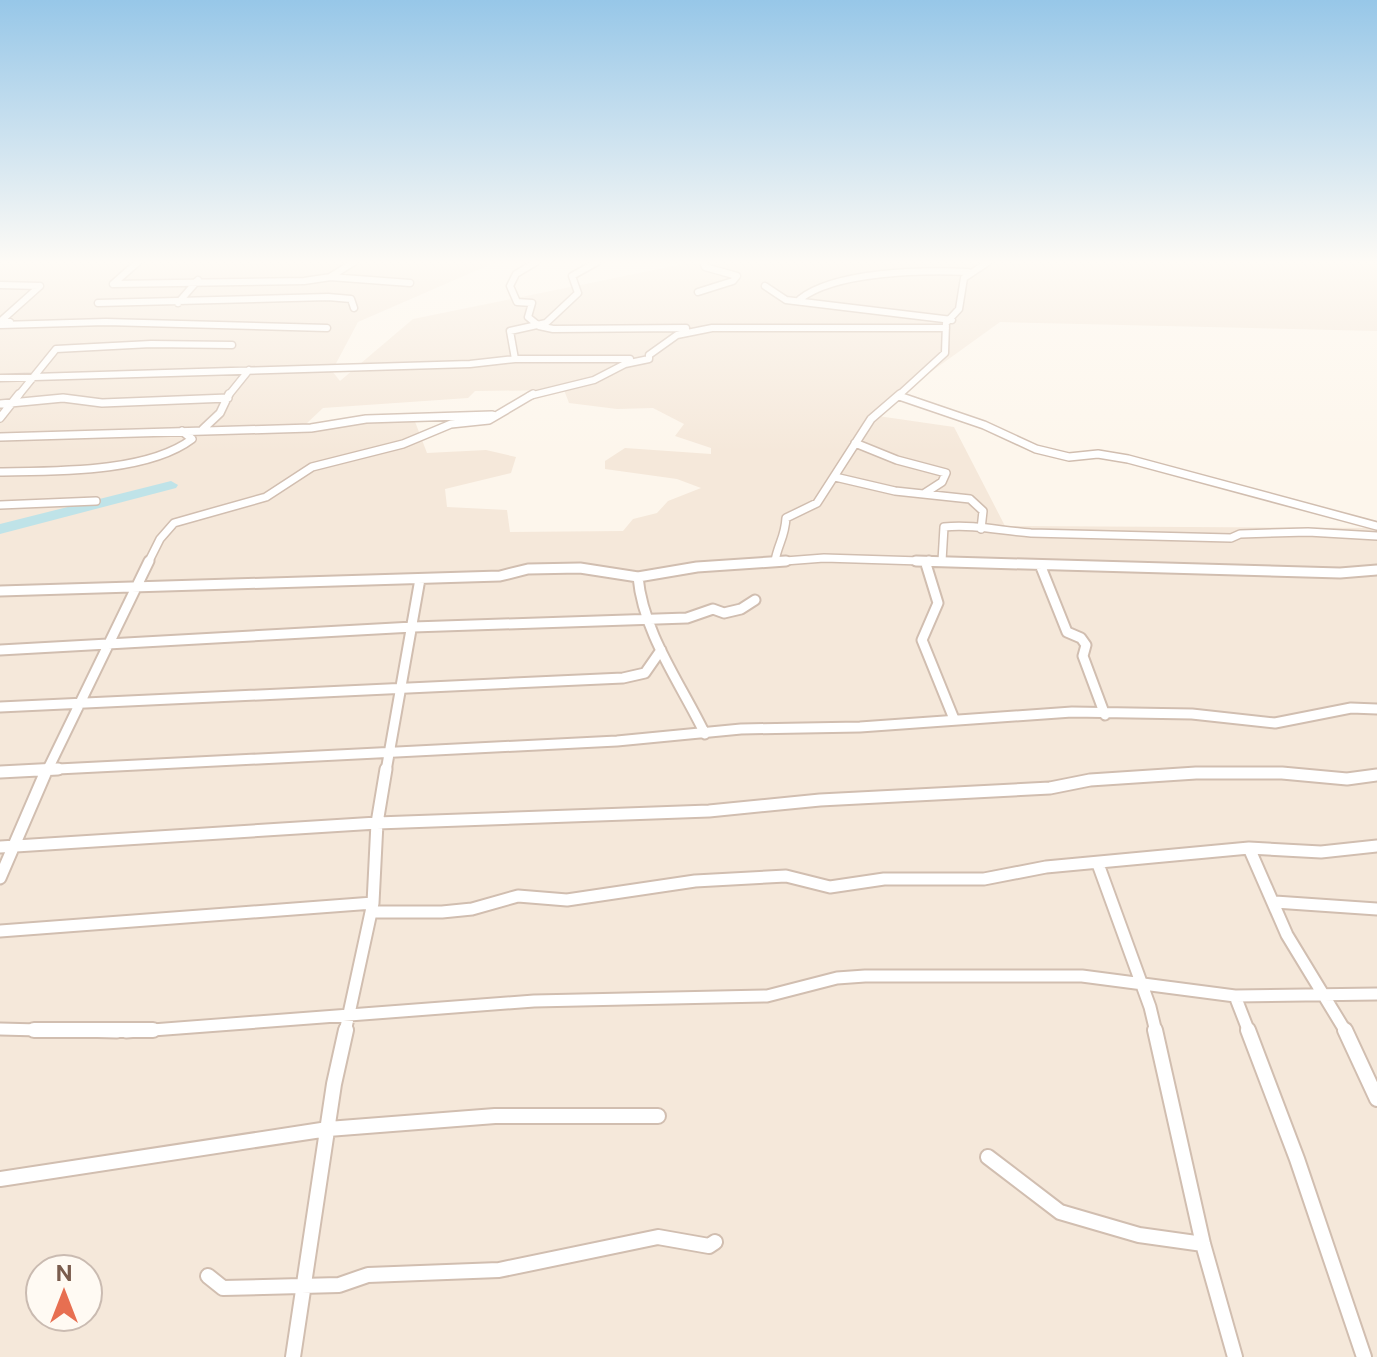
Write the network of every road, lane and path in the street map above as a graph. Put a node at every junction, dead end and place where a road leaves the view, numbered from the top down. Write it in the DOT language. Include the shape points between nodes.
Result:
graph roads {
  1 [pos="229,325"];
  2 [pos="541,326"];
  3 [pos="327,328"];
  4 [pos="712,328"];
  5 [pos="946,328"];
  6 [pos="232,345"];
  7 [pos="515,359"];
  8 [pos="649,359"];
  9 [pos="249,370"];
  10 [pos="32,375"];
  11 [pos="0,378"];
  12 [pos="899,396"];
  13 [pos="228,398"];
  14 [pos="14,403"];
  15 [pos="0,404"];
  16 [pos="501,415"];
  17 [pos="0,418"];
  18 [pos="203,429"];
  19 [pos="182,431"];
  20 [pos="0,437"];
  21 [pos="855,443"];
  22 [pos="0,472"];
  23 [pos="835,477"];
  24 [pos="922,494"];
  25 [pos="96,501"];
  26 [pos="0,505"];
  27 [pos="1377,526"];
  28 [pos="981,529"];
  29 [pos="1377,536"];
  30 [pos="775,561"];
  31 [pos="929,561"];
  32 [pos="942,561"];
  33 [pos="1041,567"];
  34 [pos="1377,570"];
  35 [pos="638,577"];
  36 [pos="420,579"];
  37 [pos="139,588"];
  38 [pos="0,591"];
  39 [pos="755,600"];
  40 [pos="650,617"];
  41 [pos="413,627"];
  42 [pos="110,644"];
  43 [pos="0,650"];
  44 [pos="661,650"];
  45 [pos="403,688"];
  46 [pos="82,704"];
  47 [pos="0,707"];
  48 [pos="1377,709"];
  49 [pos="1105,715"];
  50 [pos="954,719"];
  51 [pos="705,734"];
  52 [pos="392,750"];
  53 [pos="47,770"];
  54 [pos="0,772"];
  55 [pos="1377,775"];
  56 [pos="377,823"];
  57 [pos="15,846"];
  58 [pos="1377,846"];
  59 [pos="0,847"];
  60 [pos="1249,848"];
  61 [pos="1098,864"];
  62 [pos="0,878"];
  63 [pos="1275,902"];
  64 [pos="372,908"];
  65 [pos="1377,909"];
  66 [pos="0,931"];
  67 [pos="1143,985"];
  68 [pos="1377,994"];
  69 [pos="1326,995"];
  70 [pos="1235,996"];
  71 [pos="348,1013"];
  72 [pos="0,1029"];
  73 [pos="1377,1099"];
  74 [pos="658,1116"];
  75 [pos="328,1129"];
  76 [pos="988,1157"];
  77 [pos="0,1179"];
  78 [pos="715,1242"];
  79 [pos="1203,1244"];
  80 [pos="208,1276"];
  81 [pos="304,1283"];
  82 [pos="293,1357"];
  83 [pos="1235,1357"];
  84 [pos="1364,1357"];
  1 -- 3 [label="street"];
  2 -- 4 [label="street"];
  2 -- 7 [label="street" via="510,331"];
  4 -- 5 [label="street"];
  4 -- 8 [label="street" via="677,335"];
  5 -- 12 [label="street" via="945,353"];
  6 -- 10 [label="street" via="60,348"];
  7 -- 8 [label="street"];
  7 -- 9 [label="street"];
  8 -- 16 [label="street" via="594,380 536,392"];
  9 -- 10 [label="street"];
  9 -- 13 [label="street"];
  10 -- 11 [label="street"];
  10 -- 14 [label="street"];
  12 -- 21 [label="street" via="871,419"];
  12 -- 27 [label="street" via="996,429 1036,449 1069,457 1128,459"];
  13 -- 14 [label="street"];
  13 -- 18 [label="street"];
  14 -- 15 [label="street"];
  14 -- 17 [label="street"];
  16 -- 18 [label="street" via="366,419 311,428"];
  16 -- 37 [label="street" via="451,424 403,444 312,467 266,497 174,523 160,539"];
  18 -- 19 [label="street"];
  19 -- 20 [label="street"];
  19 -- 22 [label="street" via="192,439 187,447 164,455"];
  21 -- 23 [label="street"];
  21 -- 24 [label="street" via="946,473 942,482"];
  23 -- 24 [label="street"];
  23 -- 30 [label="street" via="817,503 786,518 785,540"];
  24 -- 28 [label="street" via="970,499 983,511"];
  25 -- 26 [label="street"];
  28 -- 29 [label="street" via="1231,538 1308,532"];
  28 -- 32 [label="street" via="944,527"];
  30 -- 31 [label="street"];
  30 -- 35 [label="street"];
  31 -- 32 [label="street"];
  31 -- 50 [label="street" via="938,603 922,640"];
  32 -- 33 [label="street"];
  33 -- 34 [label="street"];
  33 -- 49 [label="street" via="1067,632 1086,645 1083,656"];
  35 -- 36 [label="street" via="580,568"];
  35 -- 40 [label="street" via="637,589"];
  36 -- 37 [label="street"];
  36 -- 41 [label="street"];
  37 -- 38 [label="street"];
  37 -- 42 [label="street"];
  39 -- 40 [label="street" via="724,613 713,609 687,618"];
  40 -- 41 [label="street"];
  40 -- 44 [label="street"];
  41 -- 42 [label="street"];
  41 -- 45 [label="street"];
  42 -- 43 [label="street"];
  42 -- 46 [label="street"];
  44 -- 45 [label="street" via="645,673 623,678"];
  44 -- 51 [label="street"];
  45 -- 46 [label="street"];
  45 -- 52 [label="street"];
  46 -- 47 [label="street"];
  46 -- 53 [label="street"];
  48 -- 49 [label="street" via="1351,708 1275,723 1192,714"];
  49 -- 50 [label="street" via="1087,711"];
  50 -- 51 [label="street"];
  51 -- 52 [label="street"];
  52 -- 53 [label="street"];
  52 -- 56 [label="street"];
  53 -- 54 [label="street"];
  53 -- 57 [label="street"];
  55 -- 56 [label="street" via="1347,779 1196,773 709,811"];
  56 -- 57 [label="street"];
  56 -- 64 [label="street"];
  57 -- 59 [label="street"];
  57 -- 62 [label="street"];
  58 -- 60 [label="street" via="1321,852"];
  60 -- 61 [label="street"];
  60 -- 63 [label="street"];
  61 -- 64 [label="street" via="984,879 884,879 830,887 786,876 695,881 567,900 518,896 442,912"];
  61 -- 67 [label="street"];
  63 -- 65 [label="street"];
  63 -- 69 [label="street" via="1287,935"];
  64 -- 66 [label="street"];
  64 -- 71 [label="street"];
  67 -- 70 [label="street"];
  67 -- 71 [label="street" via="1082,976 865,976 767,996 534,1001"];
  67 -- 79 [label="street"];
  68 -- 69 [label="street"];
  69 -- 70 [label="street"];
  69 -- 73 [label="street"];
  70 -- 84 [label="street"];
  71 -- 72 [label="street" via="124,1032"];
  71 -- 75 [label="street"];
  74 -- 75 [label="street" via="495,1116"];
  75 -- 77 [label="street"];
  75 -- 81 [label="street"];
  76 -- 79 [label="street" via="1060,1212 1139,1235"];
  78 -- 81 [label="street" via="709,1246 658,1237 499,1270 368,1275 339,1285"];
  79 -- 83 [label="street"];
  80 -- 81 [label="street" via="223,1288"];
  81 -- 82 [label="street"];
}
